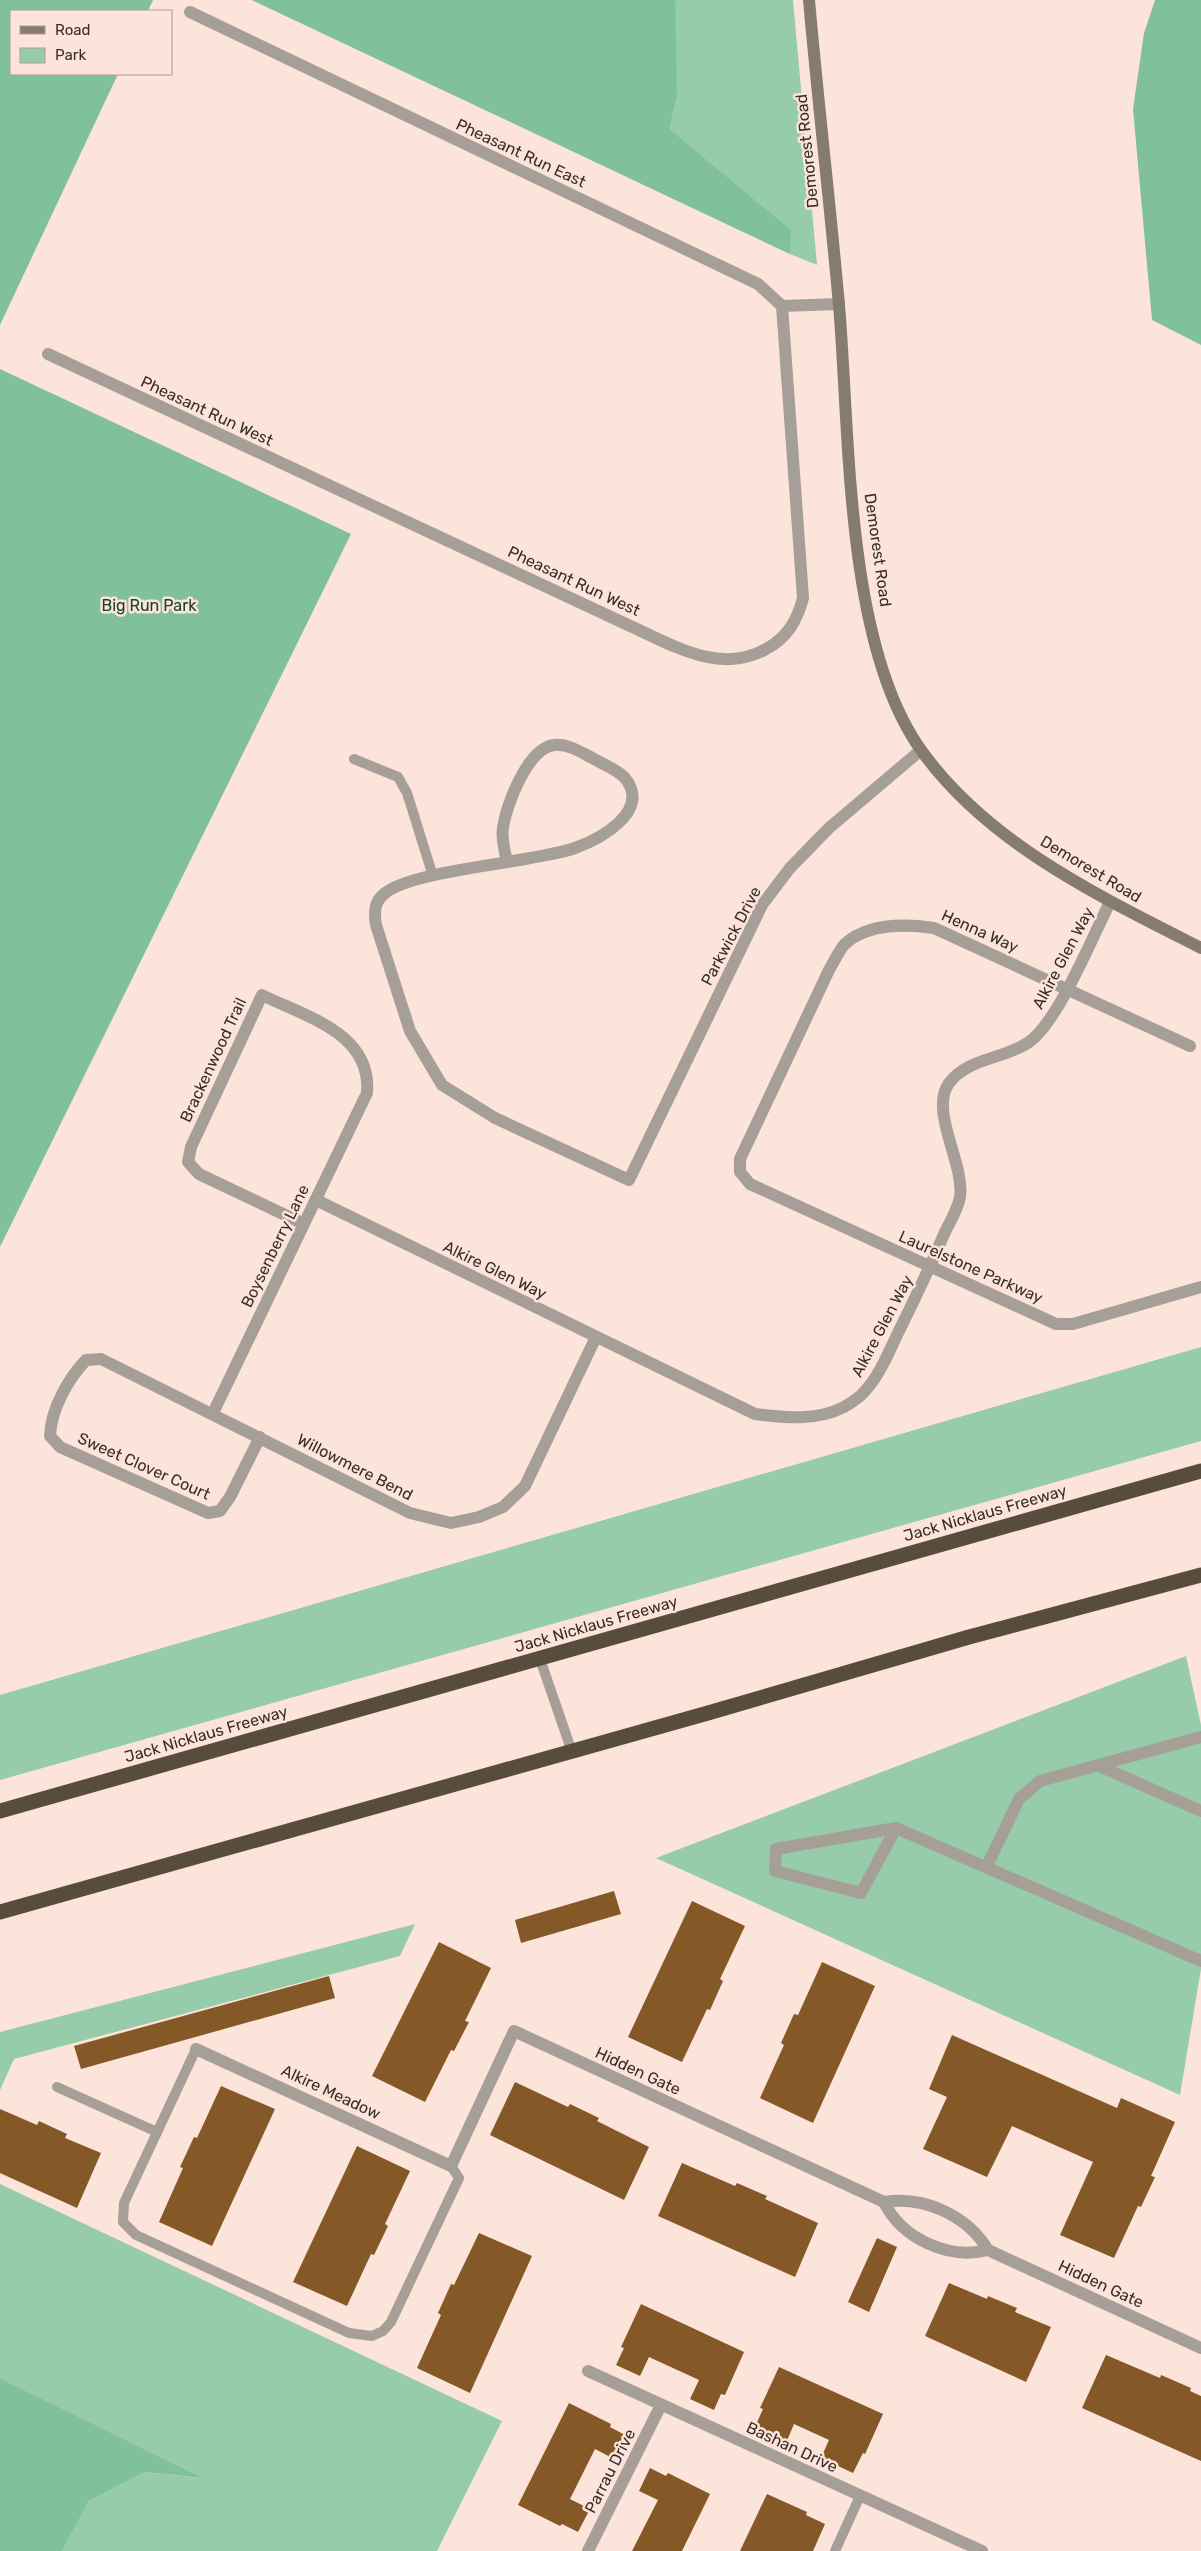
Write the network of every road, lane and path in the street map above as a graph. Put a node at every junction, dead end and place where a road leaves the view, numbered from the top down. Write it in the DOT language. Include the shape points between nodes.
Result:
graph roads {
  1 [pos="809,0"];
  2 [pos="190,12"];
  3 [pos="839,304"];
  4 [pos="782,306"];
  5 [pos="48,354"];
  6 [pos="921,750"];
  7 [pos="354,760"];
  8 [pos="507,862"];
  9 [pos="433,876"];
  10 [pos="1110,902"];
  11 [pos="1201,948"];
  12 [pos="1067,988"];
  13 [pos="1190,1046"];
  14 [pos="367,1093"];
  15 [pos="740,1172"];
  16 [pos="316,1200"];
  17 [pos="304,1224"];
  18 [pos="930,1267"];
  19 [pos="1201,1286"];
  20 [pos="596,1338"];
  21 [pos="213,1413"];
  22 [pos="260,1437"];
  23 [pos="1201,1471"];
  24 [pos="1201,1575"];
  25 [pos="540,1659"];
  26 [pos="1201,1737"];
  27 [pos="572,1752"];
  28 [pos="1097,1765"];
  29 [pos="0,1810"];
  30 [pos="1201,1811"];
  31 [pos="896,1828"];
  32 [pos="987,1866"];
  33 [pos="0,1912"];
  34 [pos="1201,1961"];
  35 [pos="196,2049"];
  36 [pos="57,2087"];
  37 [pos="157,2132"];
  38 [pos="451,2166"];
  39 [pos="884,2202"];
  40 [pos="988,2250"];
  41 [pos="1201,2348"];
  42 [pos="588,2371"];
  43 [pos="661,2405"];
  44 [pos="860,2496"];
  45 [pos="588,2551"];
  46 [pos="835,2551"];
  47 [pos="982,2551"];
  1 -- 3 [label="street, Demorest Road"];
  2 -- 4 [label="street, Pheasant Run East" via="758,284"];
  3 -- 4 [label="street"];
  3 -- 6 [label="street, Demorest Road" via="859,554 874,637 889,689 903,722"];
  4 -- 5 [label="street, Pheasant Run West" via="803,598 794,623 773,646 758,654 724,660 690,652 626,624"];
  6 -- 9 [label="street, Parkwick Drive" via="829,828 790,868 762,905 629,1180 495,1118 442,1085 410,1031 374,914 376,903 391,888"];
  6 -- 10 [label="street, Demorest Road" via="946,782 1006,835"];
  7 -- 9 [label="lane" via="398,777 407,793"];
  8 -- 8 [label="street" via="502,829 529,762 540,750 555,744 571,748 625,778 632,793 630,811 619,825 575,848"];
  8 -- 9 [label="street"];
  10 -- 11 [label="street, Demorest Road"];
  10 -- 12 [label="street, Alkire Glen Way"];
  12 -- 13 [label="street, Henna Way"];
  12 -- 15 [label="street, Henna Way" via="934,928 912,924 864,933 845,944 829,970 740,1159"];
  12 -- 18 [label="street, Alkire Glen Way" via="1046,1024 1030,1041 960,1072 944,1093 945,1119 961,1179 960,1199"];
  14 -- 16 [label="street, Boysenberry Lane"];
  14 -- 17 [label="street, Brackenwood Trail" via="368,1076 359,1052 344,1035 262,995 191,1146 188,1162 199,1174"];
  15 -- 18 [label="street, Laurelstone Parkway" via="750,1184"];
  16 -- 17 [label="street, Boysenberry Lane"];
  16 -- 20 [label="street, Alkire Glen Way"];
  17 -- 21 [label="street, Boysenberry Lane"];
  18 -- 19 [label="street, Laurelstone Parkway" via="1056,1324 1073,1324"];
  18 -- 20 [label="street, Alkire Glen Way" via="880,1370 865,1392 844,1407 819,1416 780,1418 755,1414"];
  20 -- 22 [label="street, Willowmere Bend" via="525,1486 503,1507 479,1517 451,1523 410,1513"];
  21 -- 22 [label="street, Willowmere Bend"];
  21 -- 22 [label="street, Sweet Clover Court" via="101,1359 86,1360 74,1372 51,1421 50,1436 60,1447 199,1512 208,1513 220,1512"];
  23 -- 25 [label="highway, Jack Nicklaus Freeway"];
  24 -- 27 [label="highway" via="969,1637"];
  25 -- 27 [label="lane"];
  25 -- 29 [label="highway, Jack Nicklaus Freeway"];
  26 -- 28 [label="street"];
  27 -- 33 [label="highway"];
  28 -- 30 [label="street"];
  28 -- 32 [label="street" via="1040,1781 1018,1799"];
  31 -- 31 [label="street" via="861,1893 775,1871 776,1849"];
  31 -- 32 [label="street"];
  32 -- 34 [label="street"];
  35 -- 37 [label="lane"];
  35 -- 38 [label="street, Alkire Meadow"];
  36 -- 37 [label="lane"];
  37 -- 38 [label="lane" via="124,2203 123,2222 127,2228 348,2333 362,2336 383,2331 391,2322 459,2178"];
  38 -- 39 [label="street, Hidden Gate" via="514,2031"];
  39 -- 40 [label="street, Hidden Gate" via="908,2201 943,2211 972,2228"];
  39 -- 40 [label="street, Hidden Gate" via="898,2223 926,2242 959,2252"];
  40 -- 41 [label="street, Hidden Gate"];
  42 -- 43 [label="street, Bashan Drive"];
  43 -- 44 [label="street, Bashan Drive"];
  43 -- 45 [label="street, Parrau Drive"];
  44 -- 46 [label="lane"];
  44 -- 47 [label="street, Bashan Drive"];
}
